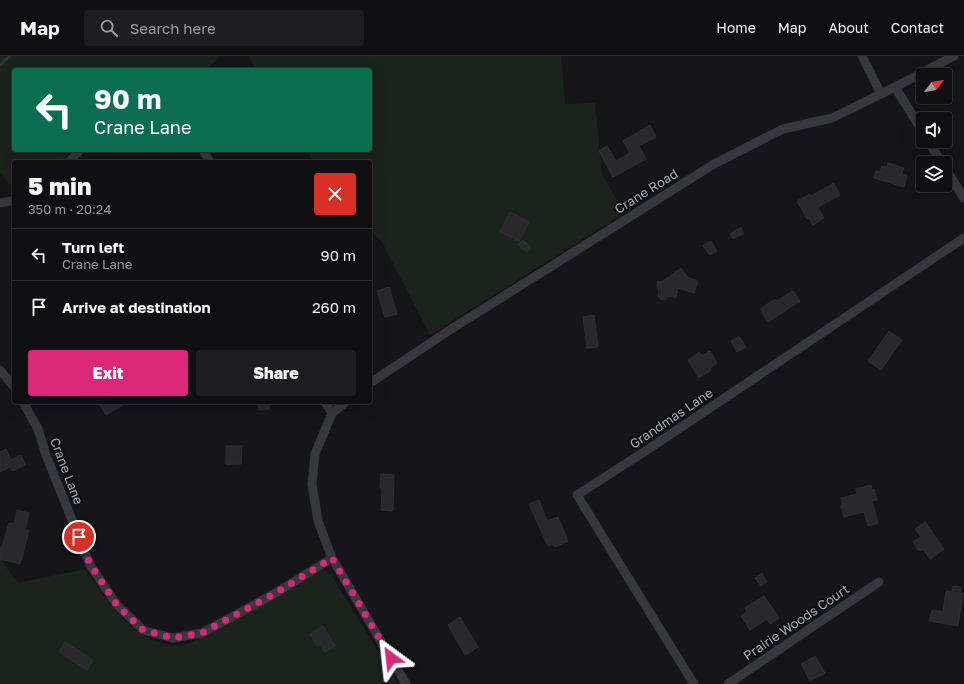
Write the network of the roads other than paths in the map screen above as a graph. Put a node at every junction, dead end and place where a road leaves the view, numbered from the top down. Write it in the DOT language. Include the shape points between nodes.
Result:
graph roads {
  1 [pos="862,56"];
  2 [pos="954,56"];
  3 [pos="895,87"];
  4 [pos="881,94"];
  5 [pos="916,121"];
  6 [pos="78,152"];
  7 [pos="71,160"];
  8 [pos="952,179"];
  9 [pos="964,198"];
  10 [pos="12,200"];
  11 [pos="0,203"];
  12 [pos="964,238"];
  13 [pos="0,370"];
  14 [pos="372,382"];
  15 [pos="12,385"];
  16 [pos="24,404"];
  17 [pos="326,404"];
  18 [pos="343,404"];
  19 [pos="332,412"];
  20 [pos="332,558"];
  21 [pos="879,582"];
  22 [pos="406,684"];
  23 [pos="694,684"];
  24 [pos="728,684"];
  1 -- 4 [label="street"];
  2 -- 3 [label="street, Crane Road"];
  3 -- 4 [label="street, Crane Road"];
  3 -- 5 [label="street"];
  4 -- 14 [label="street, Crane Road" via="832,118 782,129 714,164"];
  6 -- 7 [label="street"];
  8 -- 9 [label="street"];
  10 -- 11 [label="street"];
  12 -- 23 [label="street, Grandmas Lane" via="577,495"];
  13 -- 15 [label="street"];
  16 -- 20 [label="street, Crane Lane" via="38,429 90,564 117,605 143,630 173,638 202,633 274,594"];
  17 -- 19 [label="street"];
  18 -- 19 [label="street"];
  19 -- 20 [label="street" via="315,454 312,484 318,521"];
  20 -- 22 [label="street"];
  21 -- 24 [label="street, Prairie Woods Court"];
}
